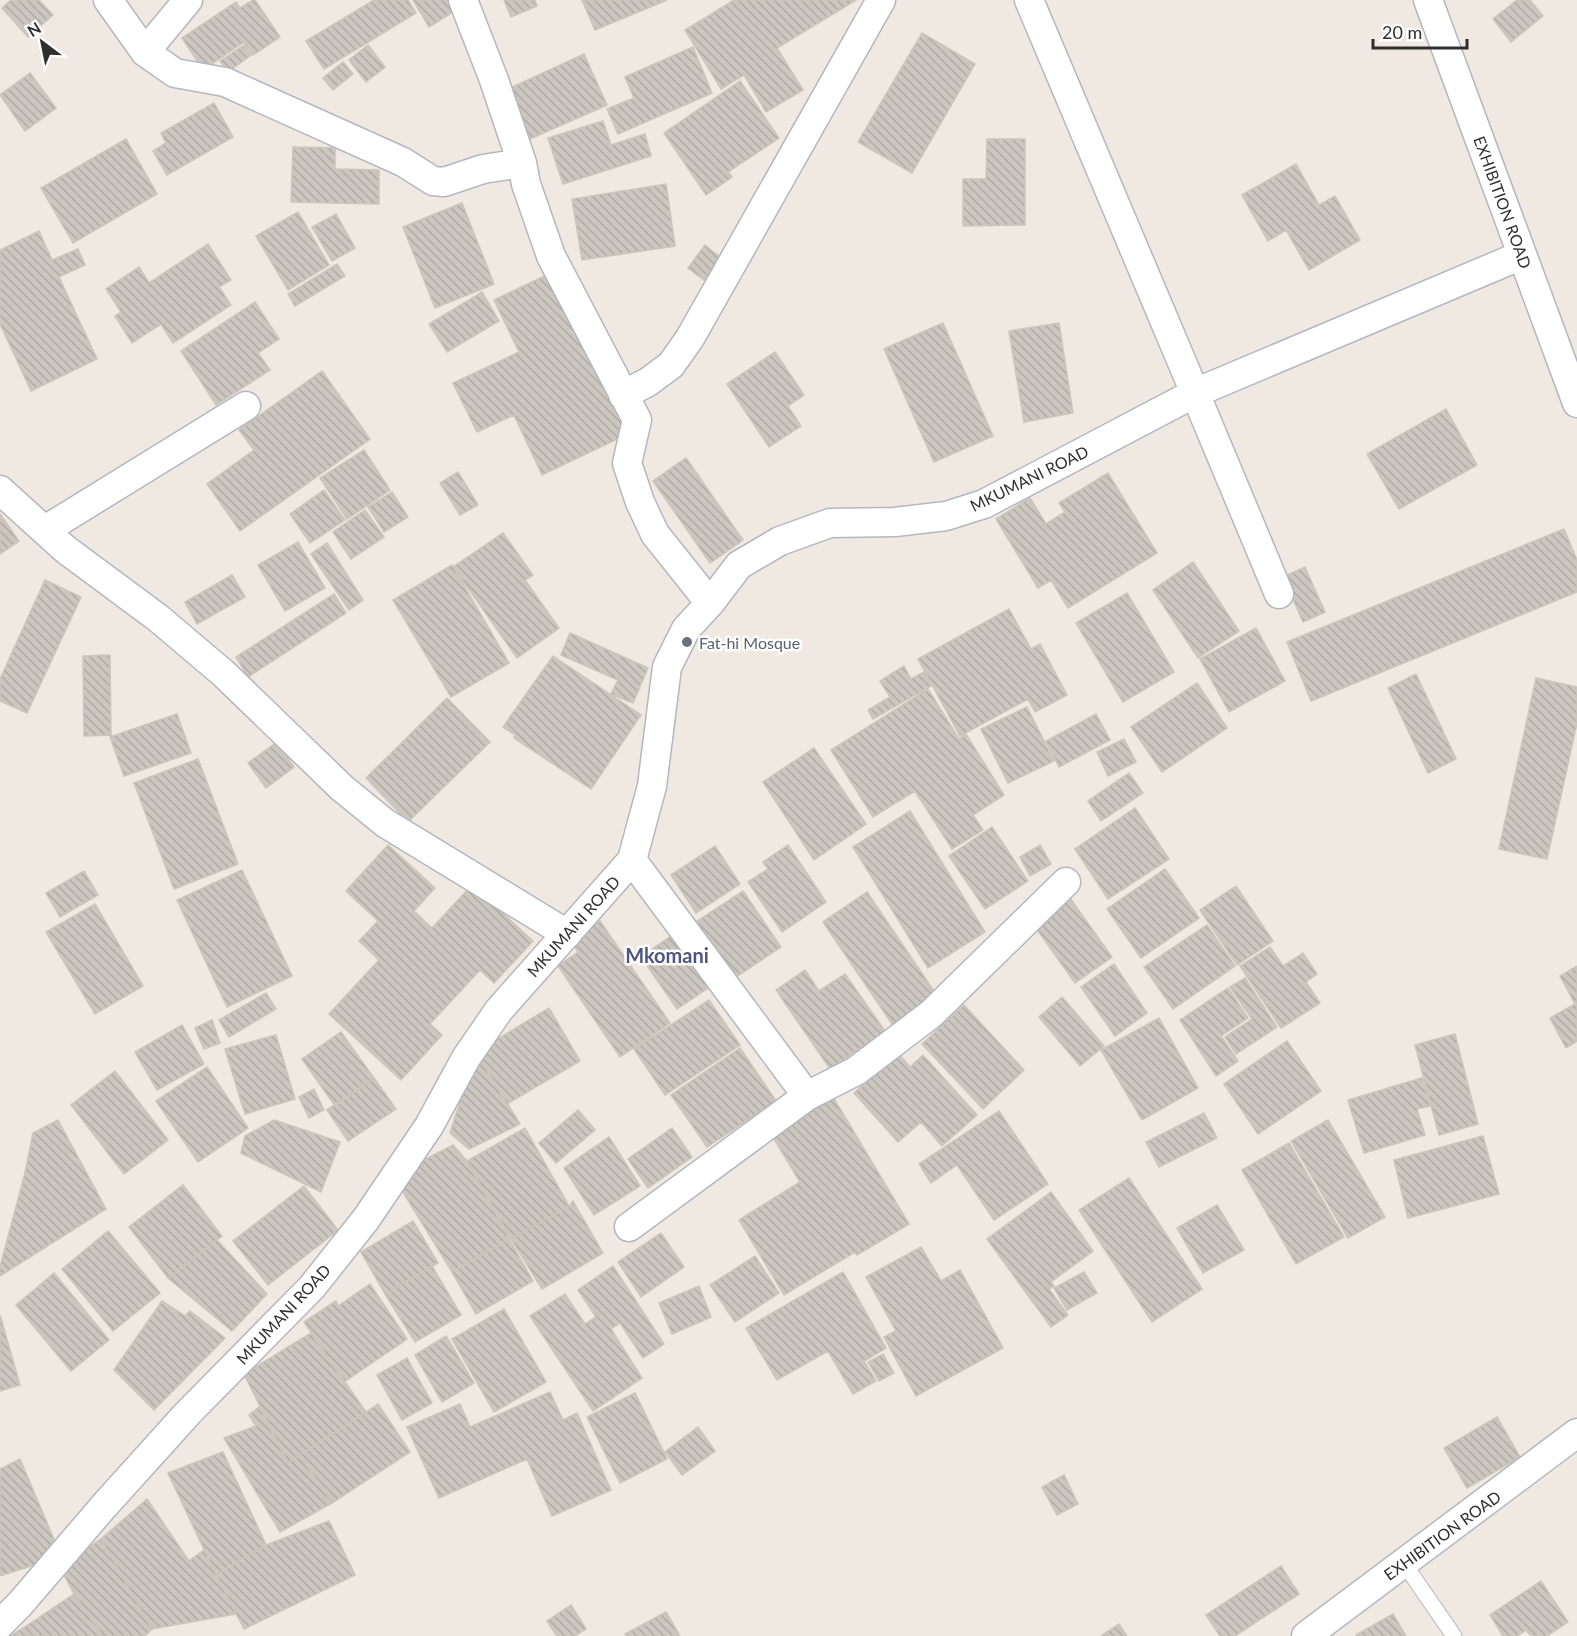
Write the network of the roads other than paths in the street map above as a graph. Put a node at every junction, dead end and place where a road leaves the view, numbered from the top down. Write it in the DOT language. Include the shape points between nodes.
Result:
graph roads {
  1 [pos="108,0"];
  2 [pos="188,0"];
  3 [pos="463,0"];
  4 [pos="881,0"];
  5 [pos="1029,0"];
  6 [pos="1428,0"];
  7 [pos="145,52"];
  8 [pos="522,163"];
  9 [pos="1522,255"];
  10 [pos="1195,393"];
  11 [pos="623,395"];
  12 [pos="1577,403"];
  13 [pos="246,405"];
  14 [pos="0,490"];
  15 [pos="45,530"];
  16 [pos="1279,594"];
  17 [pos="710,603"];
  18 [pos="632,860"];
  19 [pos="1066,882"];
  20 [pos="567,934"];
  21 [pos="807,1096"];
  22 [pos="629,1227"];
  23 [pos="1577,1433"];
  24 [pos="1403,1562"];
  25 [pos="0,1624"];
  26 [pos="1306,1636"];
  27 [pos="1454,1636"];
  1 -- 7 [label="street"];
  2 -- 7 [label="street"];
  3 -- 8 [label="street"];
  4 -- 11 [label="street" via="690,338 671,365"];
  5 -- 10 [label="street"];
  6 -- 9 [label="street, EXHIBITION ROAD"];
  7 -- 8 [label="street" via="175,73 225,82 403,162 434,181"];
  8 -- 11 [label="street" via="551,256"];
  9 -- 10 [label="street, MKUMANI ROAD"];
  9 -- 12 [label="street, EXHIBITION ROAD"];
  10 -- 16 [label="street"];
  10 -- 17 [label="street, MKUMANI ROAD" via="984,504 946,516 830,523 780,541 739,565"];
  11 -- 17 [label="street" via="637,420 627,463 640,502 655,534"];
  13 -- 15 [label="street"];
  14 -- 15 [label="street"];
  15 -- 20 [label="street" via="223,673 342,788 385,823"];
  17 -- 18 [label="street, MKUMANI ROAD" via="686,629 667,667 652,786"];
  18 -- 20 [label="street, MKUMANI ROAD"];
  18 -- 21 [label="street"];
  19 -- 21 [label="street" via="931,1014 856,1071"];
  20 -- 25 [label="street, MKUMANI ROAD" via="499,1010 466,1058 429,1126 366,1219 312,1287 188,1414"];
  21 -- 22 [label="street"];
  23 -- 24 [label="street, EXHIBITION ROAD"];
  24 -- 26 [label="street, EXHIBITION ROAD"];
  24 -- 27 [label="lane"];
}
